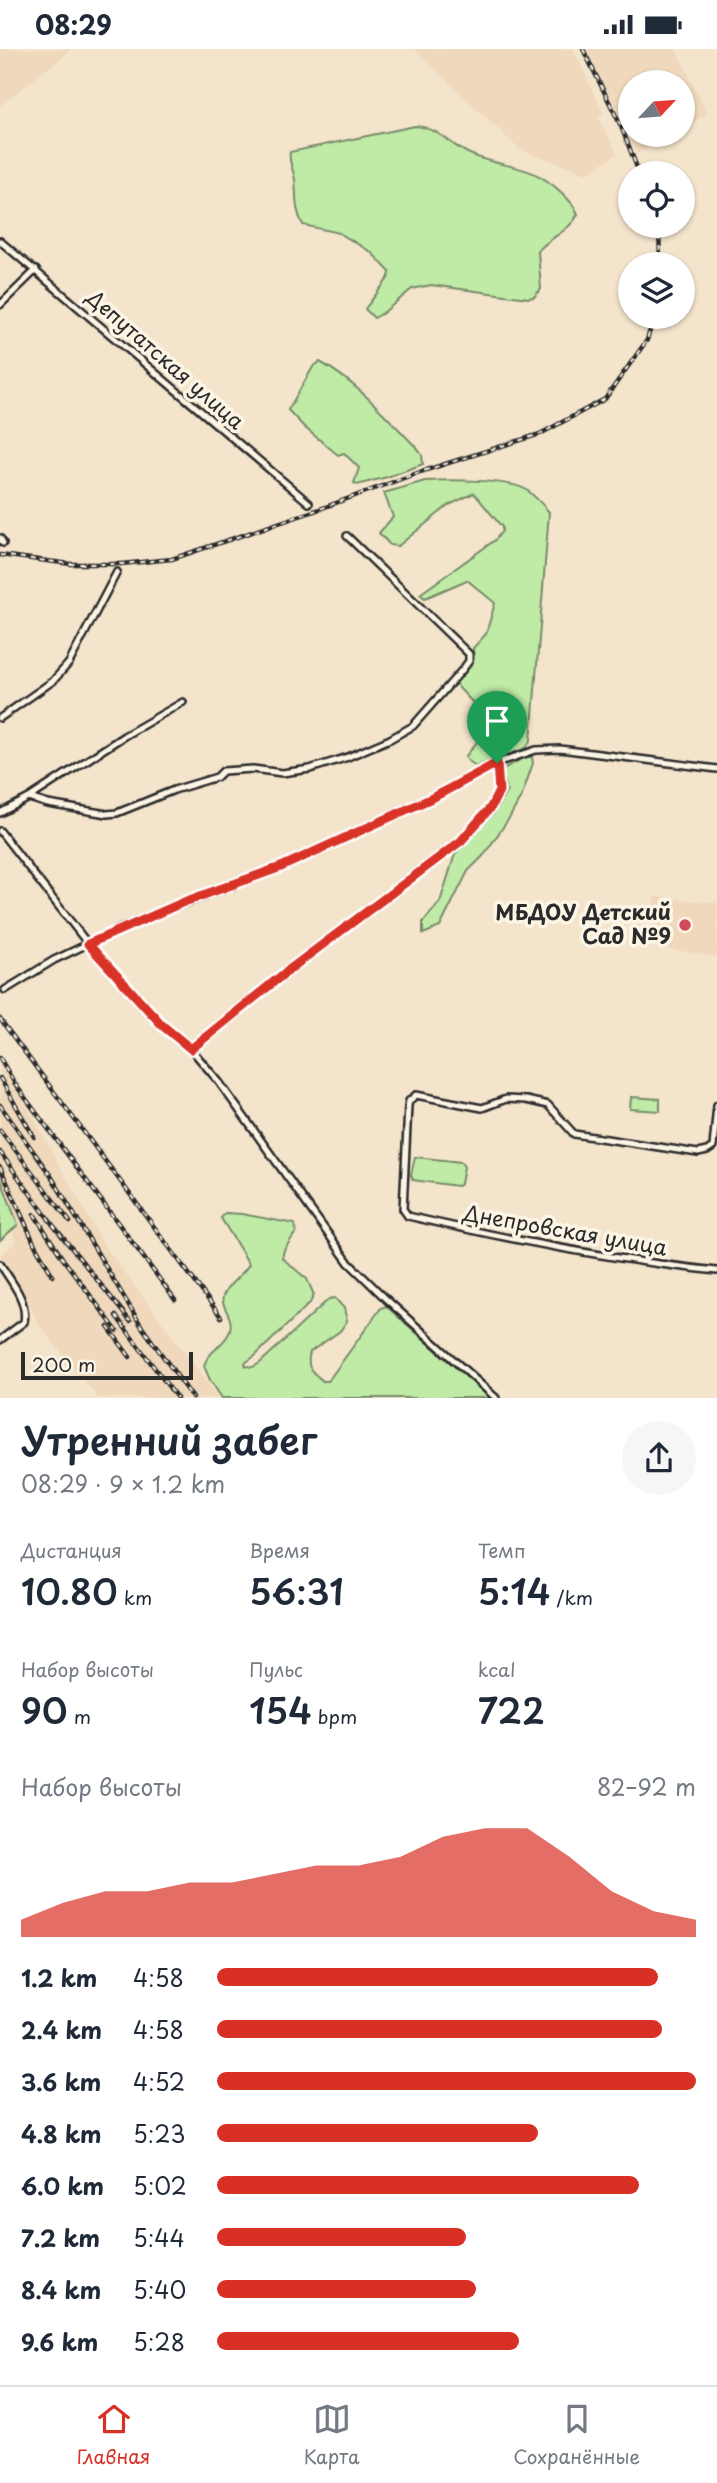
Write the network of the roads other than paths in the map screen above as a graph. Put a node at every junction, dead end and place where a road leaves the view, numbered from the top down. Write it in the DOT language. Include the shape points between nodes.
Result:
graph roads {
  1 [pos="0,241"];
  2 [pos="36,270"];
  3 [pos="0,305"];
  4 [pos="309,503"];
  5 [pos="347,536"];
  6 [pos="117,572"];
  7 [pos="183,702"];
  8 [pos="0,718"];
  9 [pos="497,763"];
  10 [pos="717,769"];
  11 [pos="29,798"];
  12 [pos="0,813"];
  13 [pos="0,831"];
  14 [pos="88,944"];
  15 [pos="5,991"];
  16 [pos="191,1049"];
  17 [pos="717,1105"];
  18 [pos="0,1264"];
  19 [pos="717,1271"];
  20 [pos="0,1340"];
  21 [pos="496,1398"];
  1 -- 2 [label="street, Депутатская улица"];
  2 -- 3 [label="street"];
  2 -- 4 [label="street, Депутатская улица"];
  5 -- 11 [label="street" via="470,654 469,661 403,733 310,769 223,771 117,813"];
  6 -- 8 [label="street" via="69,663 53,681"];
  7 -- 11 [label="street"];
  9 -- 10 [label="street" via="545,748"];
  9 -- 14 [label="street" via="281,867"];
  9 -- 16 [label="street" via="499,791 461,841"];
  11 -- 12 [label="street"];
  13 -- 14 [label="street"];
  14 -- 15 [label="street"];
  14 -- 16 [label="street" via="163,1026"];
  16 -- 21 [label="street" via="244,1114 349,1263"];
  17 -- 19 [label="street, Днепровская улица" via="713,1147 698,1153 574,1134 548,1105 506,1099 482,1108 416,1095 409,1101 403,1209 408,1216 542,1246"];
  18 -- 20 [label="street" via="26,1313 24,1322"];
}
